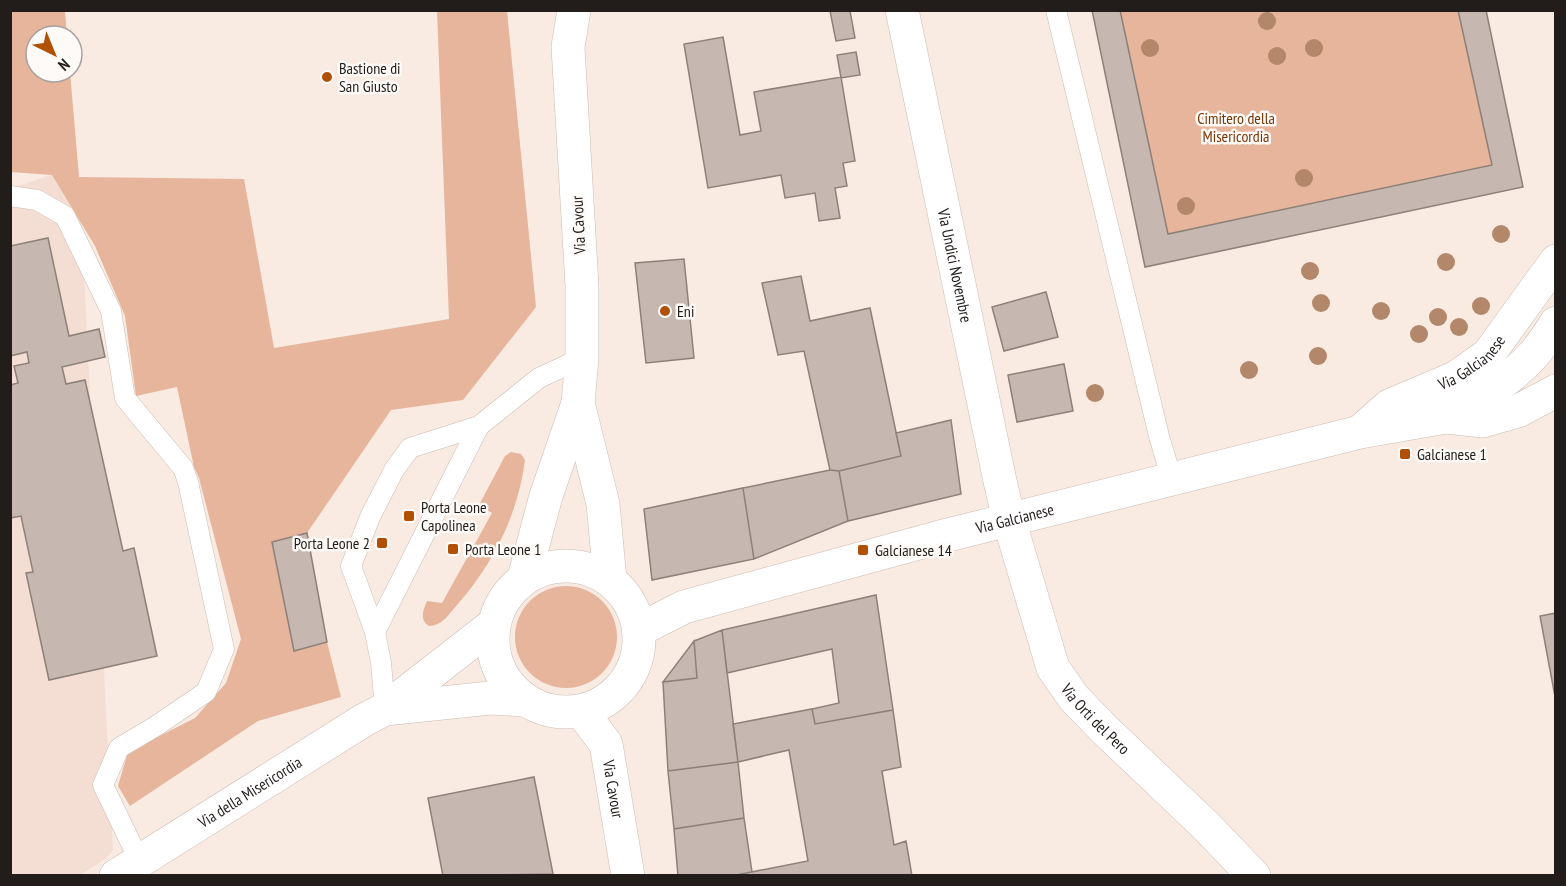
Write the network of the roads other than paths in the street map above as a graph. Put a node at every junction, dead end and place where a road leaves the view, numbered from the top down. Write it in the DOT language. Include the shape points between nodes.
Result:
graph roads {
  1 [pos="558,10"];
  2 [pos="574,10"];
  3 [pos="902,10"];
  4 [pos="1056,10"];
  5 [pos="568,47"];
  6 [pos="10,196"];
  7 [pos="1556,261"];
  8 [pos="1556,323"];
  9 [pos="582,358"];
  10 [pos="1556,391"];
  11 [pos="578,404"];
  12 [pos="1446,417"];
  13 [pos="479,426"];
  14 [pos="1360,432"];
  15 [pos="1172,480"];
  16 [pos="1009,520"];
  17 [pos="524,578"];
  18 [pos="610,580"];
  19 [pos="493,625"];
  20 [pos="639,630"];
  21 [pos="375,632"];
  22 [pos="525,700"];
  23 [pos="384,709"];
  24 [pos="581,711"];
  25 [pos="127,868"];
  26 [pos="628,876"];
  27 [pos="1254,876"];
  1 -- 5 [label="street, Via Cavour"];
  2 -- 5 [label="street, Via Cavour"];
  3 -- 16 [label="street, Via Undici Novembre"];
  4 -- 15 [label="lane"];
  5 -- 9 [label="street, Via Cavour" via="582,286"];
  6 -- 25 [label="lane" via="37,200 65,216 111,311 125,399 183,468 188,482 224,649 206,692 119,748 103,784"];
  7 -- 14 [label="street, Via Galcianese" via="1488,355 1455,378 1389,406"];
  8 -- 12 [label="street, Via Galcianese" via="1535,353 1513,374 1493,391"];
  9 -- 11 [label="street, Via Cavour"];
  9 -- 13 [label="lane" via="539,378"];
  10 -- 12 [label="street, Via Galcianese" via="1518,411 1483,421"];
  11 -- 17 [label="street, Via Cavour" via="546,496"];
  11 -- 18 [label="street, Via Cavour" via="603,504"];
  12 -- 14 [label="street, Via Galcianese"];
  13 -- 21 [label="lane"];
  13 -- 21 [label="lane" via="410,448 370,517 351,566"];
  14 -- 15 [label="street, Via Galcianese"];
  15 -- 16 [label="street, Via Galcianese"];
  16 -- 20 [label="street, Via Galcianese" via="684,607"];
  16 -- 27 [label="street, Via Orti del Pero" via="1053,668 1074,698"];
  17 -- 18 [label="street, Via Cavour" via="545,568 567,565 590,569"];
  17 -- 19 [label="street, Via Cavour" via="510,591"];
  18 -- 20 [label="street, Via Cavour" via="625,594"];
  19 -- 22 [label="street, Via Cavour" via="492,647 498,668 509,686"];
  19 -- 23 [label="street, Via della Misericordia"];
  20 -- 24 [label="street, Via Cavour" via="638,652 631,673 601,703"];
  21 -- 23 [label="lane"];
  22 -- 23 [label="street, Via della Misericordia" via="490,698"];
  22 -- 24 [label="street, Via Cavour" via="561,712"];
  23 -- 25 [label="street, Via della Misericordia"];
  24 -- 26 [label="street, Via Cavour" via="606,744"];
}
